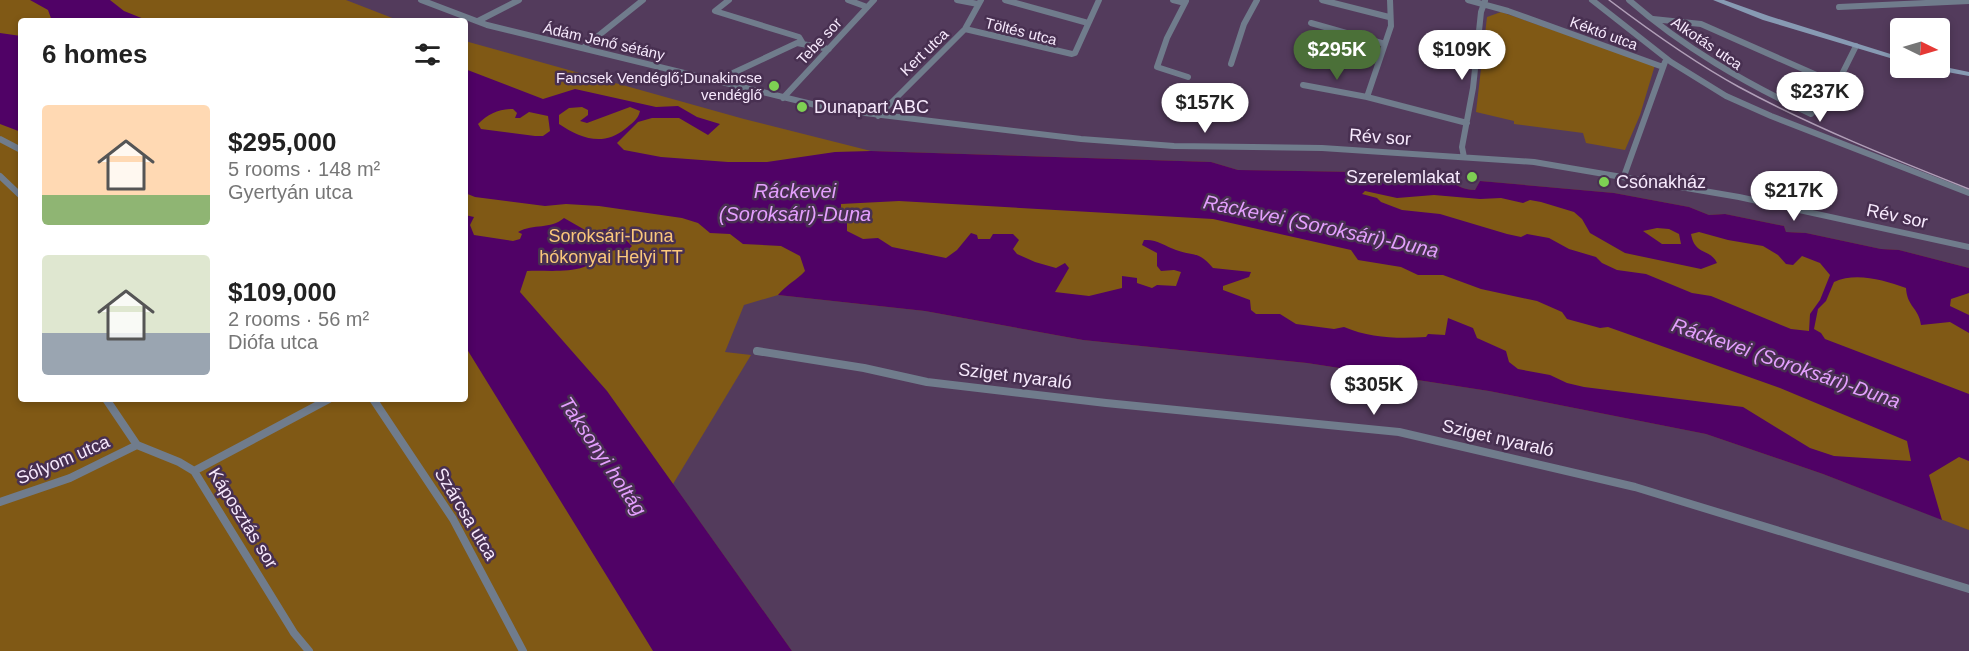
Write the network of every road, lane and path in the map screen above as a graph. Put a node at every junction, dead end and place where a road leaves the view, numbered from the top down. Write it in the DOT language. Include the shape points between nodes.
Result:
graph roads {
  1 [pos="420,0"];
  2 [pos="519,0"];
  3 [pos="642,0"];
  4 [pos="729,0"];
  5 [pos="848,0"];
  6 [pos="874,0"];
  7 [pos="957,0"];
  8 [pos="1005,0"];
  9 [pos="1099,0"];
  10 [pos="1173,0"];
  11 [pos="1257,0"];
  12 [pos="1322,0"];
  13 [pos="1390,0"];
  14 [pos="1468,0"];
  15 [pos="1592,0"];
  16 [pos="1629,0"];
  17 [pos="1717,0"];
  18 [pos="1860,0"];
  19 [pos="1186,1"];
  20 [pos="1969,1"];
  21 [pos="979,2"];
  22 [pos="1484,2"];
  23 [pos="867,7"];
  24 [pos="1839,7"];
  25 [pos="1869,7"];
  26 [pos="1389,17"];
  27 [pos="1652,19"];
  28 [pos="478,21"];
  29 [pos="1088,23"];
  30 [pos="1311,23"];
  31 [pos="965,29"];
  32 [pos="802,42"];
  33 [pos="1384,44"];
  34 [pos="1856,46"];
  35 [pos="583,48"];
  36 [pos="829,49"];
  37 [pos="1890,56"];
  38 [pos="1667,58"];
  39 [pos="1231,64"];
  40 [pos="1663,67"];
  41 [pos="1950,70"];
  42 [pos="1969,74"];
  43 [pos="1188,77"];
  44 [pos="718,80"];
  45 [pos="1837,84"];
  46 [pos="1303,85"];
  47 [pos="1367,97"];
  48 [pos="783,98"];
  49 [pos="878,116"];
  50 [pos="1467,123"];
  51 [pos="0,140"];
  52 [pos="18,149"];
  53 [pos="1464,157"];
  54 [pos="0,176"];
  55 [pos="1624,176"];
  56 [pos="18,193"];
  57 [pos="1969,193"];
  58 [pos="1969,247"];
  59 [pos="757,351"];
  60 [pos="107,402"];
  61 [pos="324,402"];
  62 [pos="375,402"];
  63 [pos="137,446"];
  64 [pos="194,471"];
  65 [pos="0,502"];
  66 [pos="1969,589"];
  67 [pos="309,651"];
  68 [pos="523,651"];
  1 -- 28 [label="street, Ádám Jenő sétány"];
  2 -- 28 [label="street"];
  3 -- 35 [label="street"];
  4 -- 32 [label="street" via="715,11 799,37"];
  5 -- 23 [label="street"];
  6 -- 23 [label="street, Tebe sor"];
  7 -- 21 [label="street"];
  8 -- 29 [label="street"];
  9 -- 29 [label="street"];
  10 -- 19 [label="street"];
  11 -- 39 [label="street" via="1244,24"];
  12 -- 26 [label="street"];
  13 -- 26 [label="street"];
  14 -- 22 [label="street, Kéktó utca"];
  15 -- 38 [label="street"];
  16 -- 27 [label="street, Alkotás utca"];
  17 -- 34 [label="street"];
  18 -- 25 [label="street"];
  19 -- 43 [label="street" via="1157,67"];
  20 -- 25 [label="street"];
  21 -- 31 [label="street, Kert utca"];
  22 -- 40 [label="street, Kéktó utca"];
  22 -- 50 [label="street"];
  23 -- 36 [label="street, Tebe sor"];
  24 -- 25 [label="street"];
  26 -- 33 [label="street" via="1391,26"];
  27 -- 45 [label="street, Alkotás utca" via="1701,24"];
  27 -- 45 [label="street, Alkotás utca" via="1732,75 1811,114"];
  28 -- 35 [label="street, Ádám Jenő sétány"];
  29 -- 31 [label="street, Töltés utca" via="1072,54"];
  30 -- 33 [label="street"];
  31 -- 49 [label="street, Kert utca"];
  32 -- 36 [label="street"];
  32 -- 44 [label="street"];
  33 -- 47 [label="street"];
  34 -- 37 [label="street"];
  34 -- 45 [label="street, Alkotás utca"];
  35 -- 44 [label="street, Ádám Jenő sétány"];
  36 -- 48 [label="street, Tebe sor"];
  38 -- 40 [label="street"];
  38 -- 57 [label="street" via="1707,87 1750,108"];
  40 -- 55 [label="street"];
  41 -- 42 [label="street"];
  44 -- 48 [label="street, Ádám Jenő sétány"];
  46 -- 47 [label="street"];
  47 -- 50 [label="street"];
  48 -- 49 [label="street, Rév sor"];
  49 -- 53 [label="street, Rév sor" via="1174,146 1322,148"];
  50 -- 53 [label="street"];
  51 -- 52 [label="street"];
  53 -- 55 [label="street, Rév sor" via="1534,162"];
  54 -- 56 [label="street"];
  55 -- 58 [label="street, Rév sor"];
  59 -- 66 [label="street, Sziget nyaraló" via="927,382 1399,432 1635,487"];
  60 -- 63 [label="street"];
  61 -- 64 [label="street"];
  62 -- 68 [label="street, Szárcsa utca" via="444,506"];
  63 -- 64 [label="street, Káposztás sor"];
  63 -- 65 [label="street, Sólyom utca" via="39,492"];
  64 -- 67 [label="street, Káposztás sor"];
}
